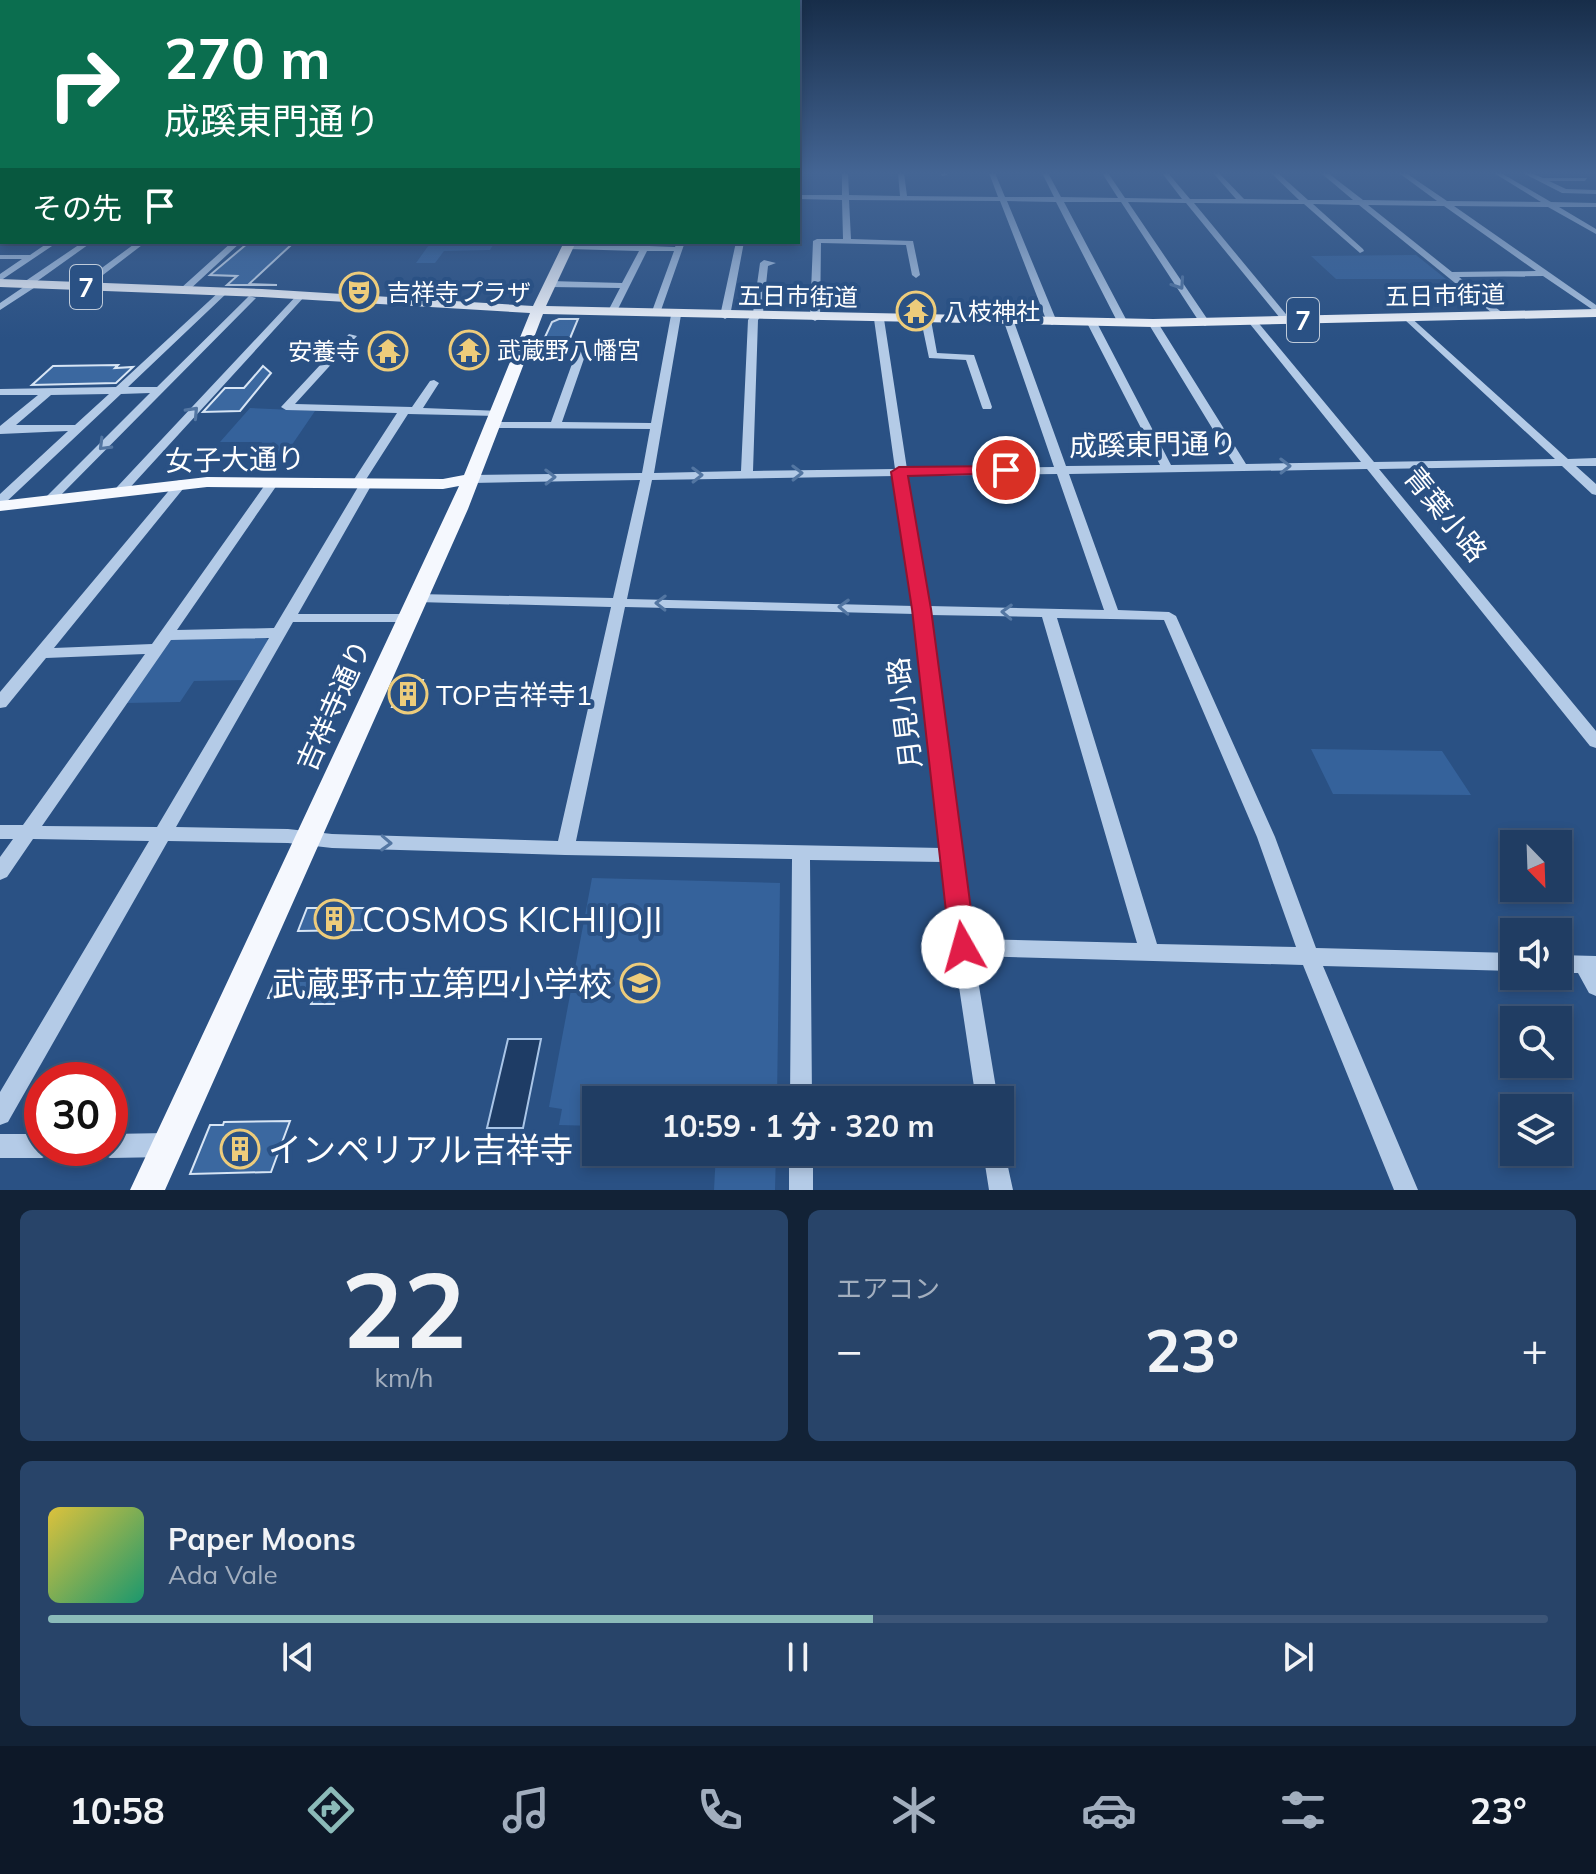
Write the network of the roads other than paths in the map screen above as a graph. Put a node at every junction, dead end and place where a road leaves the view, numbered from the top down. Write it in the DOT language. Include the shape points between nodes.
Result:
graph roads {
  1 [pos="846,229"];
  2 [pos="1014,229"];
  3 [pos="1073,229"];
  4 [pos="1142,229"];
  5 [pos="1212,229"];
  6 [pos="1335,229"];
  7 [pos="1394,229"];
  8 [pos="1481,229"];
  9 [pos="847,241"];
  10 [pos="51,244"];
  11 [pos="85,244"];
  12 [pos="139,244"];
  13 [pos="224,244"];
  14 [pos="235,244"];
  15 [pos="569,244"];
  16 [pos="740,244"];
  17 [pos="646,245"];
  18 [pos="680,246"];
  19 [pos="1360,251"];
  20 [pos="0,257"];
  21 [pos="32,257"];
  22 [pos="772,263"];
  23 [pos="1545,273"];
  24 [pos="916,275"];
  25 [pos="1450,275"];
  26 [pos="1,282"];
  27 [pos="31,284"];
  28 [pos="550,284"];
  29 [pos="83,286"];
  30 [pos="625,286"];
  31 [pos="178,290"];
  32 [pos="224,292"];
  33 [pos="301,296"];
  34 [pos="252,298"];
  35 [pos="0,307"];
  36 [pos="539,310"];
  37 [pos="1596,311"];
  38 [pos="612,313"];
  39 [pos="656,314"];
  40 [pos="676,315"];
  41 [pos="1500,315"];
  42 [pos="725,316"];
  43 [pos="755,317"];
  44 [pos="815,318"];
  45 [pos="1408,318"];
  46 [pos="879,319"];
  47 [pos="926,320"];
  48 [pos="1287,321"];
  49 [pos="1009,322"];
  50 [pos="1052,322"];
  51 [pos="1253,322"];
  52 [pos="1092,323"];
  53 [pos="1123,323"];
  54 [pos="1153,323"];
  55 [pos="1205,323"];
  56 [pos="352,336"];
  57 [pos="582,350"];
  58 [pos="434,383"];
  59 [pos="159,390"];
  60 [pos="49,391"];
  61 [pos="117,391"];
  62 [pos="0,392"];
  63 [pos="987,407"];
  64 [pos="410,411"];
  65 [pos="495,419"];
  66 [pos="555,425"];
  67 [pos="657,426"];
  68 [pos="79,428"];
  69 [pos="2,431"];
  70 [pos="1596,462"];
  71 [pos="1566,463"];
  72 [pos="1372,465"];
  73 [pos="1242,467"];
  74 [pos="1167,468"];
  75 [pos="1060,470"];
  76 [pos="899,472"];
  77 [pos="747,473"];
  78 [pos="647,476"];
  79 [pos="472,479"];
  80 [pos="181,484"];
  81 [pos="361,484"];
  82 [pos="271,485"];
  83 [pos="121,490"];
  84 [pos="1596,491"];
  85 [pos="50,499"];
  86 [pos="0,503"];
  87 [pos="620,602"];
  88 [pos="412,608"];
  89 [pos="922,609"];
  90 [pos="1048,613"];
  91 [pos="1113,615"];
  92 [pos="285,625"];
  93 [pos="166,635"];
  94 [pos="156,649"];
  95 [pos="43,653"];
  96 [pos="0,703"];
  97 [pos="1596,742"];
  98 [pos="0,832"];
  99 [pos="28,833"];
  100 [pos="162,835"];
  101 [pos="309,838"];
  102 [pos="565,848"];
  103 [pos="801,853"];
  104 [pos="952,855"];
  105 [pos="0,872"];
  106 [pos="963,947"];
  107 [pos="1149,951"];
  108 [pos="1310,958"];
  109 [pos="1500,962"];
  110 [pos="1590,965"];
  111 [pos="1596,987"];
  112 [pos="801,1086"];
  113 [pos="985,1086"];
  114 [pos="0,1114"];
  115 [pos="167,1145"];
  116 [pos="0,1146"];
  117 [pos="24,1146"];
  118 [pos="128,1146"];
  119 [pos="801,1166"];
  120 [pos="997,1166"];
  121 [pos="147,1190"];
  122 [pos="801,1190"];
  123 [pos="1001,1190"];
  124 [pos="1406,1190"];
  1 -- 9 [label="street"];
  2 -- 50 [label="street"];
  3 -- 53 [label="street"];
  4 -- 55 [label="street, one-way"];
  5 -- 48 [label="street"];
  6 -- 19 [label="street"];
  7 -- 25 [label="street"];
  8 -- 23 [label="street"];
  9 -- 24 [label="street" via="910,243"];
  9 -- 44 [label="street" via="817,241"];
  10 -- 21 [label="street"];
  11 -- 27 [label="street"];
  12 -- 29 [label="street"];
  13 -- 31 [label="street"];
  14 -- 31 [label="street"];
  15 -- 17 [label="street"];
  15 -- 28 [label="main road, 吉祥寺通り"];
  16 -- 42 [label="street"];
  17 -- 18 [label="street"];
  17 -- 30 [label="street"];
  18 -- 39 [label="street"];
  20 -- 21 [label="street"];
  21 -- 26 [label="street"];
  22 -- 43 [label="street" via="764,263"];
  23 -- 25 [label="street"];
  23 -- 37 [label="street"];
  25 -- 41 [label="street"];
  26 -- 27 [label="main road, 五日市街道 / 7"];
  27 -- 29 [label="main road, 五日市街道 / 7"];
  27 -- 35 [label="street"];
  28 -- 30 [label="street"];
  28 -- 36 [label="main road, 吉祥寺通り"];
  29 -- 31 [label="main road, 五日市街道 / 7"];
  30 -- 38 [label="street"];
  31 -- 32 [label="main road, 五日市街道 / 7"];
  32 -- 33 [label="main road, 五日市街道 / 7"];
  32 -- 61 [label="street"];
  33 -- 36 [label="main road, 五日市街道 / 7"];
  83 -- 33 [label="street, one-way"];
  34 -- 59 [label="street"];
  36 -- 38 [label="main road, 五日市街道 / 7"];
  36 -- 65 [label="main road, 吉祥寺通り"];
  37 -- 41 [label="main road, 五日市街道 / 7"];
  38 -- 39 [label="main road, 五日市街道 / 7"];
  39 -- 40 [label="main road, 五日市街道 / 7"];
  40 -- 42 [label="main road, 五日市街道 / 7"];
  40 -- 67 [label="street"];
  41 -- 45 [label="main road, 五日市街道 / 7"];
  42 -- 43 [label="main road, 五日市街道 / 7"];
  43 -- 44 [label="main road, 五日市街道 / 7"];
  43 -- 77 [label="street"];
  44 -- 46 [label="main road, 五日市街道 / 7"];
  45 -- 48 [label="main road, 五日市街道 / 7"];
  45 -- 71 [label="street"];
  46 -- 47 [label="main road, 五日市街道 / 7"];
  46 -- 76 [label="street, 月見小路"];
  47 -- 49 [label="main road, 五日市街道 / 7"];
  47 -- 63 [label="street" via="933,356 970,357"];
  48 -- 51 [label="main road, 五日市街道 / 7"];
  49 -- 50 [label="main road, 五日市街道 / 7"];
  49 -- 75 [label="street"];
  50 -- 52 [label="main road, 五日市街道 / 7"];
  51 -- 55 [label="main road, 五日市街道 / 7"];
  51 -- 72 [label="street, 青葉小路"];
  52 -- 53 [label="main road, 五日市街道 / 7"];
  52 -- 74 [label="street"];
  53 -- 54 [label="main road, 五日市街道 / 7"];
  54 -- 55 [label="main road, 五日市街道 / 7"];
  54 -- 73 [label="street"];
  56 -- 64 [label="street" via="286,407"];
  57 -- 66 [label="street"];
  58 -- 64 [label="street"];
  59 -- 61 [label="street"];
  59 -- 85 [label="street, one-way"];
  60 -- 61 [label="street"];
  60 -- 62 [label="street"];
  60 -- 69 [label="street"];
  61 -- 68 [label="street"];
  64 -- 65 [label="street"];
  64 -- 81 [label="street"];
  65 -- 66 [label="street"];
  65 -- 79 [label="main road, 吉祥寺通り"];
  66 -- 67 [label="street"];
  67 -- 78 [label="street"];
  68 -- 69 [label="street"];
  68 -- 86 [label="street"];
  70 -- 71 [label="street, 成蹊東門通り"];
  71 -- 72 [label="street, 成蹊東門通り"];
  71 -- 84 [label="street"];
  73 -- 72 [label="street, 成蹊東門通り, one-way"];
  72 -- 97 [label="street, 青葉小路"];
  73 -- 74 [label="street, 成蹊東門通り"];
  74 -- 75 [label="street, 成蹊東門通り"];
  75 -- 76 [label="street, 成蹊東門通り"];
  75 -- 91 [label="street"];
  77 -- 76 [label="street, 成蹊東門通り, one-way"];
  76 -- 89 [label="street, 月見小路"];
  78 -- 77 [label="street, 成蹊東門通り, one-way"];
  79 -- 78 [label="street, 成蹊東門通り, one-way"];
  78 -- 87 [label="street"];
  79 -- 81 [label="main road, 女子大通り"];
  79 -- 88 [label="main road, 吉祥寺通り"];
  80 -- 82 [label="main road, 女子大通り"];
  80 -- 83 [label="main road, 女子大通り"];
  80 -- 95 [label="street"];
  81 -- 82 [label="main road, 女子大通り"];
  81 -- 92 [label="street"];
  82 -- 93 [label="street"];
  83 -- 85 [label="main road, 女子大通り"];
  85 -- 86 [label="main road, 女子大通り"];
  87 -- 88 [label="street"];
  89 -- 87 [label="street, one-way"];
  87 -- 102 [label="street"];
  88 -- 92 [label="street"];
  88 -- 101 [label="main road, 吉祥寺通り"];
  90 -- 89 [label="street, one-way"];
  89 -- 104 [label="street, 月見小路"];
  90 -- 91 [label="street"];
  90 -- 107 [label="street"];
  91 -- 108 [label="street" via="1169,616 1266,837"];
  92 -- 93 [label="street"];
  92 -- 100 [label="street"];
  93 -- 94 [label="street"];
  94 -- 95 [label="street"];
  94 -- 99 [label="street"];
  95 -- 96 [label="street"];
  98 -- 99 [label="street"];
  99 -- 100 [label="street"];
  99 -- 105 [label="street"];
  100 -- 101 [label="street"];
  100 -- 114 [label="street"];
  101 -- 102 [label="street, one-way"];
  101 -- 115 [label="main road, 吉祥寺通り"];
  102 -- 103 [label="street"];
  103 -- 104 [label="street"];
  103 -- 112 [label="street"];
  104 -- 106 [label="street, 月見小路"];
  106 -- 107 [label="street"];
  106 -- 113 [label="street, 月見小路"];
  107 -- 108 [label="street"];
  108 -- 109 [label="street"];
  108 -- 124 [label="street"];
  110 -- 111 [label="street"];
  115 -- 118 [label="street"];
  115 -- 121 [label="main road, 吉祥寺通り"];
  116 -- 117 [label="street"];
  119 -- 122 [label="street"];
  120 -- 123 [label="street"];
}
